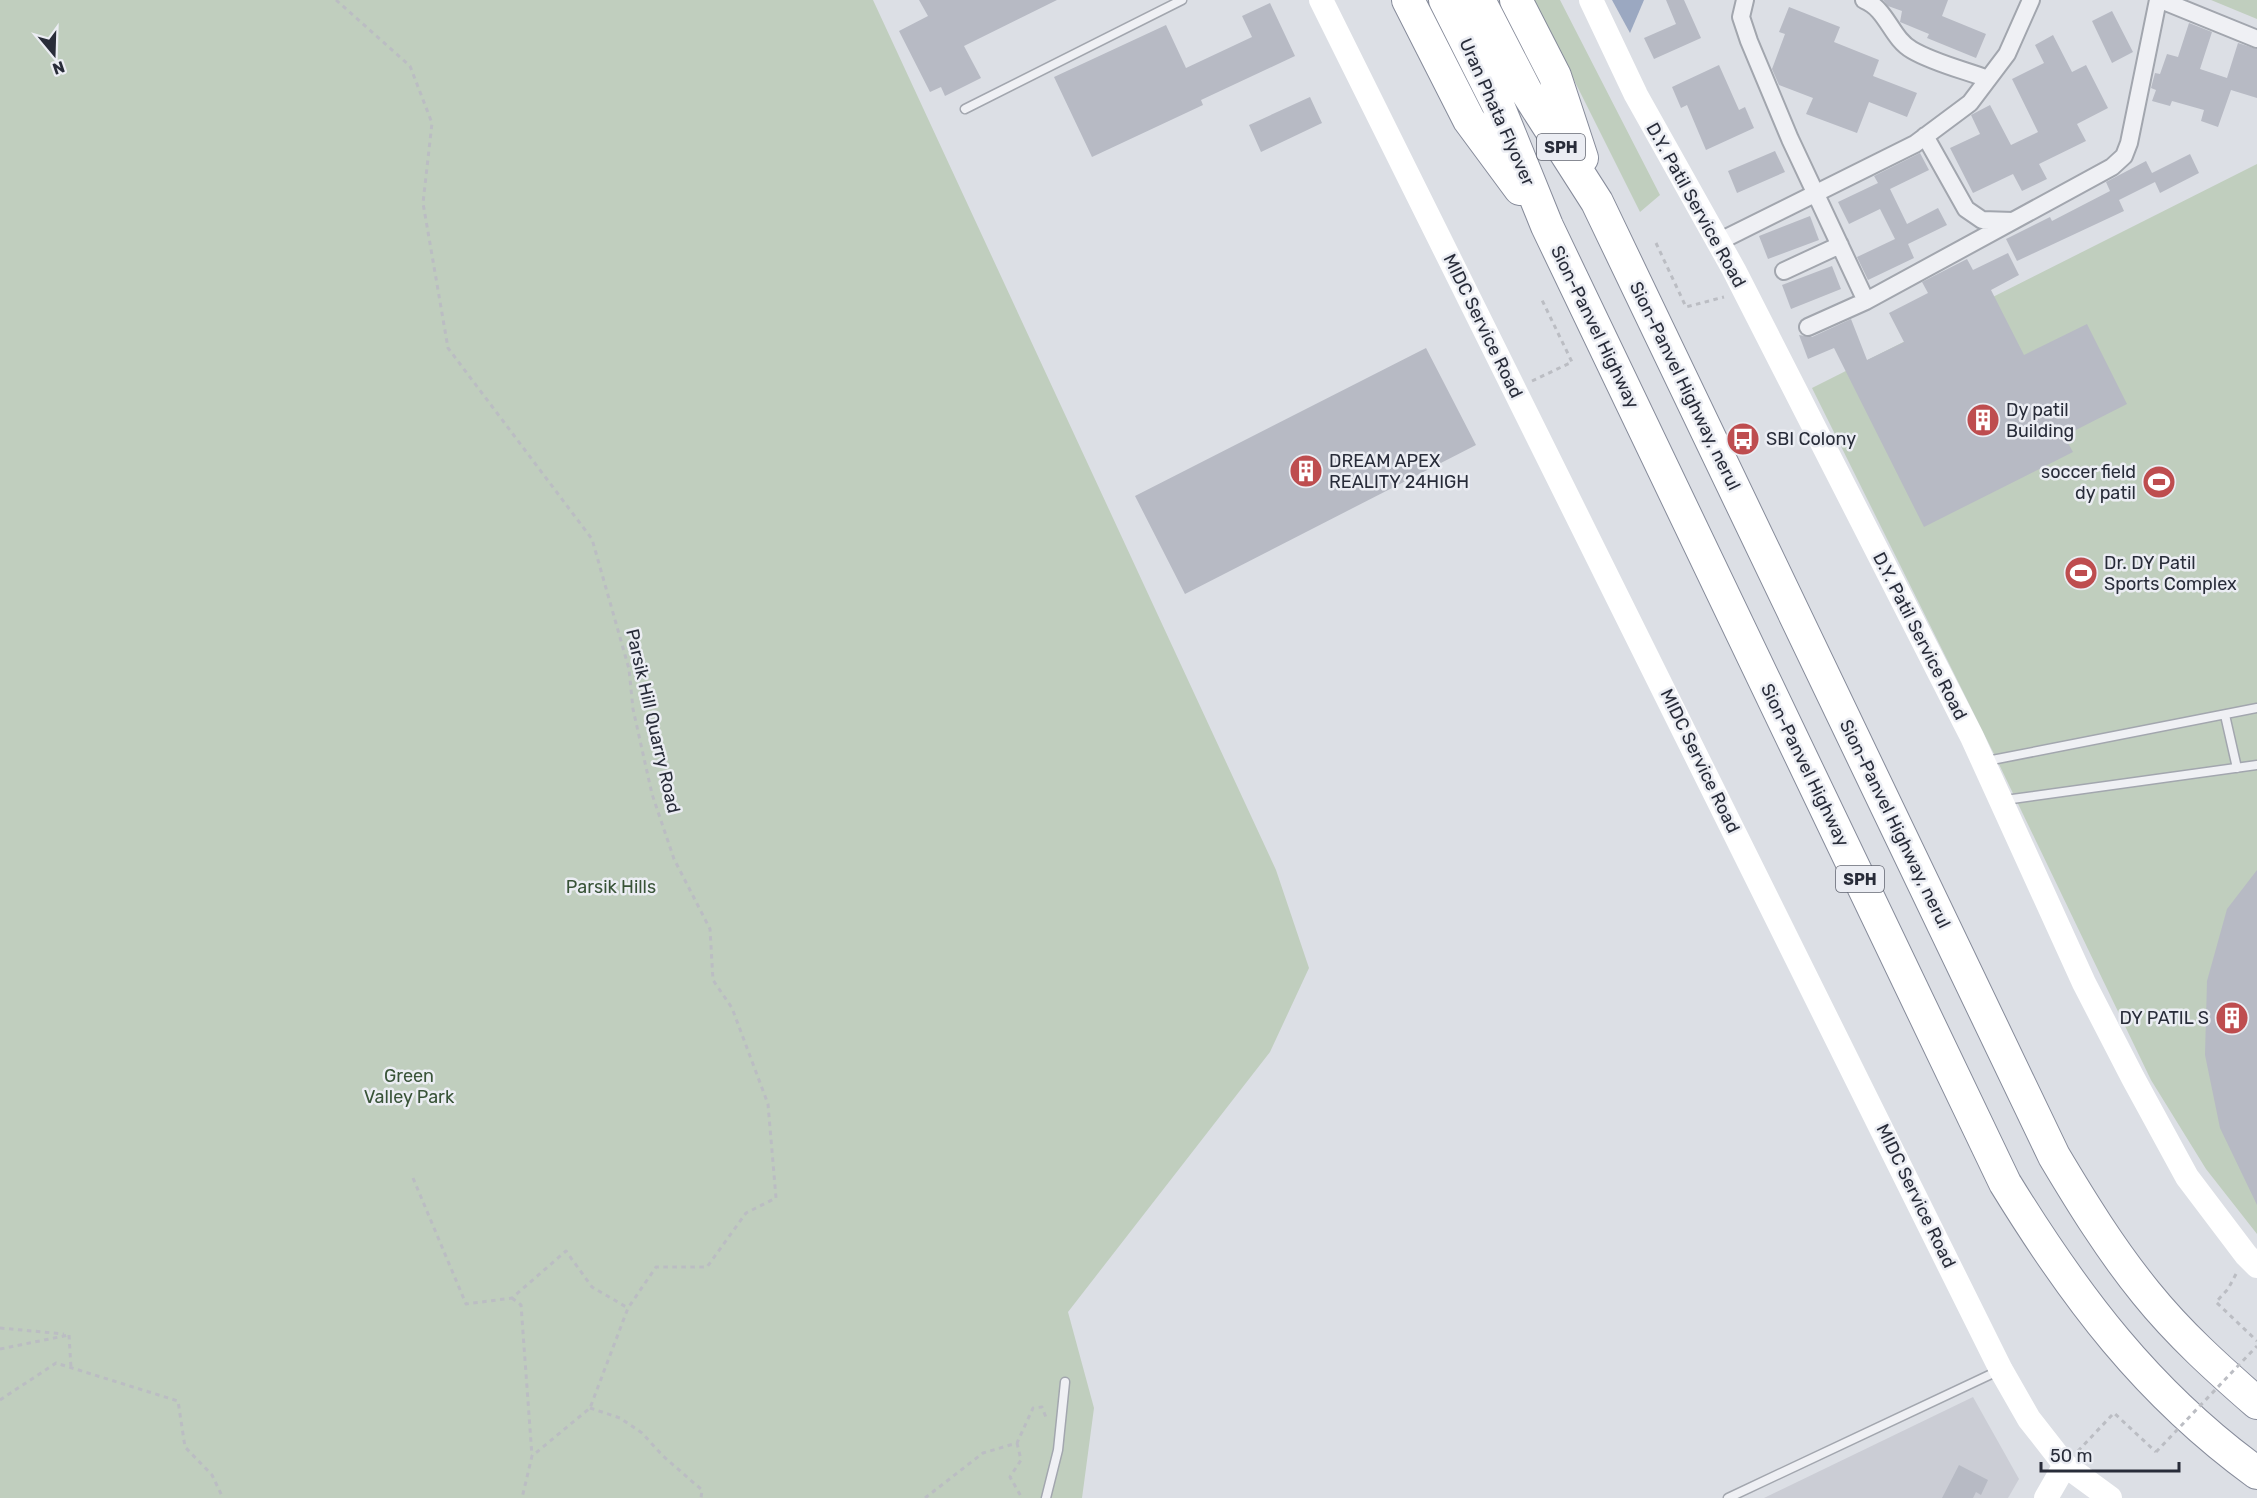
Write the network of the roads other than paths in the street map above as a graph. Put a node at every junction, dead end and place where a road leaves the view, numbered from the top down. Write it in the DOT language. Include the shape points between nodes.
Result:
graph roads {
  1 [pos="1182,0"];
  2 [pos="1321,0"];
  3 [pos="1408,0"];
  4 [pos="1445,0"];
  5 [pos="1479,0"];
  6 [pos="1516,0"];
  7 [pos="1591,0"];
  8 [pos="1745,0"];
  9 [pos="1864,0"];
  10 [pos="2031,0"];
  11 [pos="2159,0"];
  12 [pos="2257,39"];
  13 [pos="1988,79"];
  14 [pos="965,109"];
  15 [pos="1925,136"];
  16 [pos="1815,193"];
  17 [pos="1597,202"];
  18 [pos="2015,221"];
  19 [pos="1547,226"];
  20 [pos="1719,242"];
  21 [pos="1840,245"];
  22 [pos="1784,272"];
  23 [pos="1866,301"];
  24 [pos="1808,327"];
  25 [pos="2257,708"];
  26 [pos="2225,715"];
  27 [pos="1984,762"];
  28 [pos="2257,765"];
  29 [pos="2237,768"];
  30 [pos="2001,801"];
  31 [pos="2251,1261"];
  32 [pos="2001,1370"];
  33 [pos="1065,1382"];
  34 [pos="2257,1403"];
  35 [pos="2065,1464"];
  36 [pos="2257,1473"];
  37 [pos="1046,1498"];
  38 [pos="1728,1498"];
  39 [pos="2046,1498"];
  40 [pos="2110,1498"];
  1 -- 14 [label="lane"];
  2 -- 32 [label="street, MIDC Service Road"];
  3 -- 19 [label="highway" via="1469,120"];
  4 -- 19 [label="highway, Uran Phata Flyover / SPH" via="1498,105"];
  5 -- 17 [label="highway, Uran Phata Flyover / SPH" via="1526,91"];
  6 -- 17 [label="highway" via="1555,76"];
  7 -- 20 [label="street, D.Y. Patil Service Road" via="1636,95"];
  8 -- 16 [label="street" via="1741,16 1744,29"];
  9 -- 13 [label="street" via="1883,13 1889,26 1911,50"];
  10 -- 13 [label="street" via="2007,54"];
  11 -- 12 [label="street"];
  11 -- 18 [label="street" via="2124,156 2112,167"];
  13 -- 15 [label="street" via="1970,103"];
  15 -- 16 [label="street"];
  15 -- 18 [label="street" via="1966,208 1982,220"];
  16 -- 20 [label="street"];
  16 -- 21 [label="street"];
  17 -- 34 [label="highway, Sion-Panvel Highway, nerul / SPH" via="2054,1156 2097,1227 2147,1294 2204,1356"];
  18 -- 23 [label="street"];
  19 -- 36 [label="highway, Sion-Panvel Highway / SPH" via="2005,1183 2051,1258 2104,1329 2165,1395"];
  20 -- 27 [label="street, D.Y. Patil Service Road"];
  21 -- 22 [label="street"];
  21 -- 23 [label="street"];
  23 -- 24 [label="street"];
  25 -- 26 [label="lane"];
  26 -- 27 [label="lane"];
  26 -- 29 [label="lane"];
  27 -- 30 [label="street, D.Y. Patil Service Road"];
  28 -- 29 [label="lane"];
  29 -- 30 [label="lane"];
  30 -- 31 [label="street, D.Y. Patil Service Road" via="2084,983 2133,1078 2187,1177"];
  32 -- 35 [label="street, MIDC Service Road" via="2029,1419"];
  32 -- 38 [label="lane"];
  33 -- 37 [label="lane" via="1058,1450"];
  35 -- 39 [label="street"];
  35 -- 40 [label="street, MIDC Service Road"];
}
